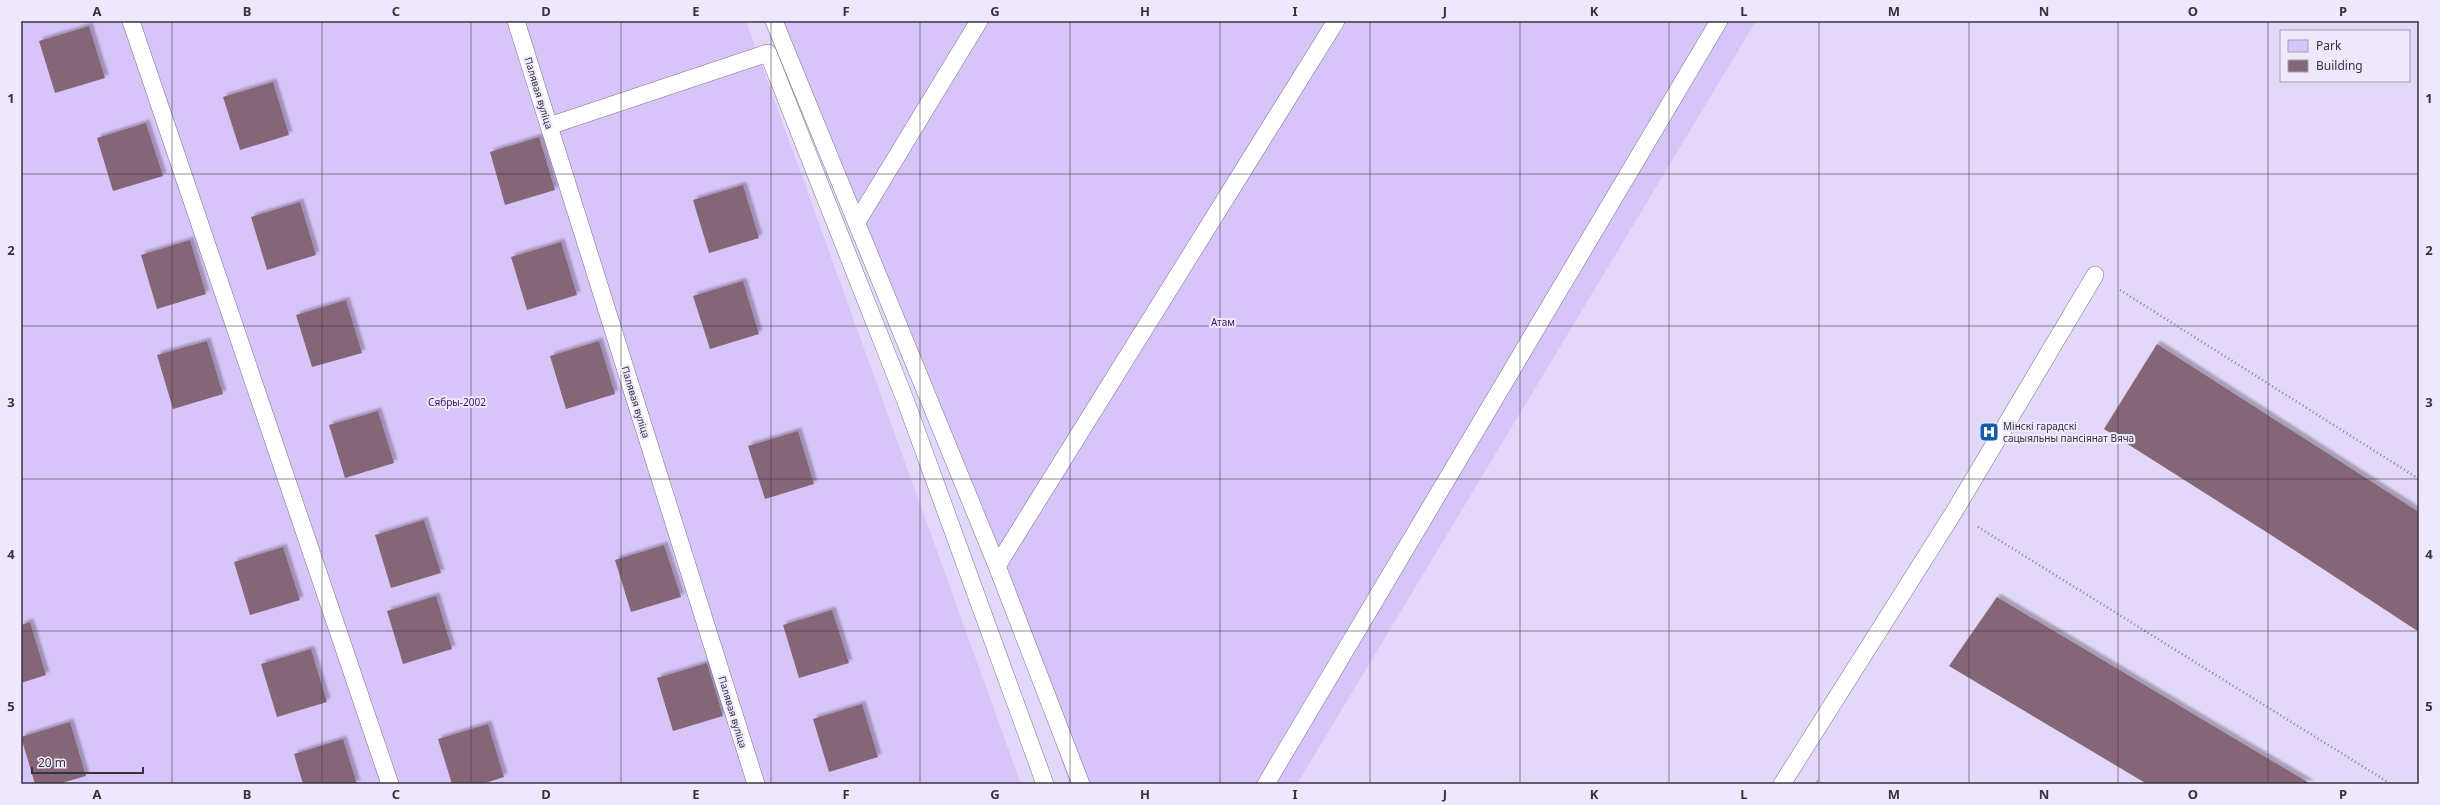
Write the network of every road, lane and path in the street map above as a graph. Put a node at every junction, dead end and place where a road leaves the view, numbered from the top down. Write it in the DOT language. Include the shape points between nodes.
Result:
graph roads {
  1 [pos="131,21"];
  2 [pos="516,21"];
  3 [pos="774,21"];
  4 [pos="979,21"];
  5 [pos="1336,21"];
  6 [pos="1719,21"];
  7 [pos="549,126"];
  8 [pos="858,220"];
  9 [pos="2095,275"];
  10 [pos="2419,478"];
  11 [pos="1954,512"];
  12 [pos="997,566"];
  13 [pos="390,784"];
  14 [pos="756,784"];
  15 [pos="1045,784"];
  16 [pos="1080,784"];
  17 [pos="1266,784"];
  18 [pos="1782,784"];
  19 [pos="2391,784"];
  1 -- 13 [label="lane"];
  2 -- 7 [label="lane, Палявая вуліца"];
  3 -- 8 [label="lane"];
  4 -- 8 [label="lane"];
  5 -- 12 [label="lane"];
  6 -- 17 [label="lane"];
  7 -- 14 [label="lane, Палявая вуліца"];
  7 -- 15 [label="lane" via="768,53 906,402"];
  8 -- 12 [label="lane"];
  9 -- 10 [label="path"];
  9 -- 11 [label="lane"];
  11 -- 18 [label="lane"];
  11 -- 19 [label="path"];
  12 -- 16 [label="lane"];
}
